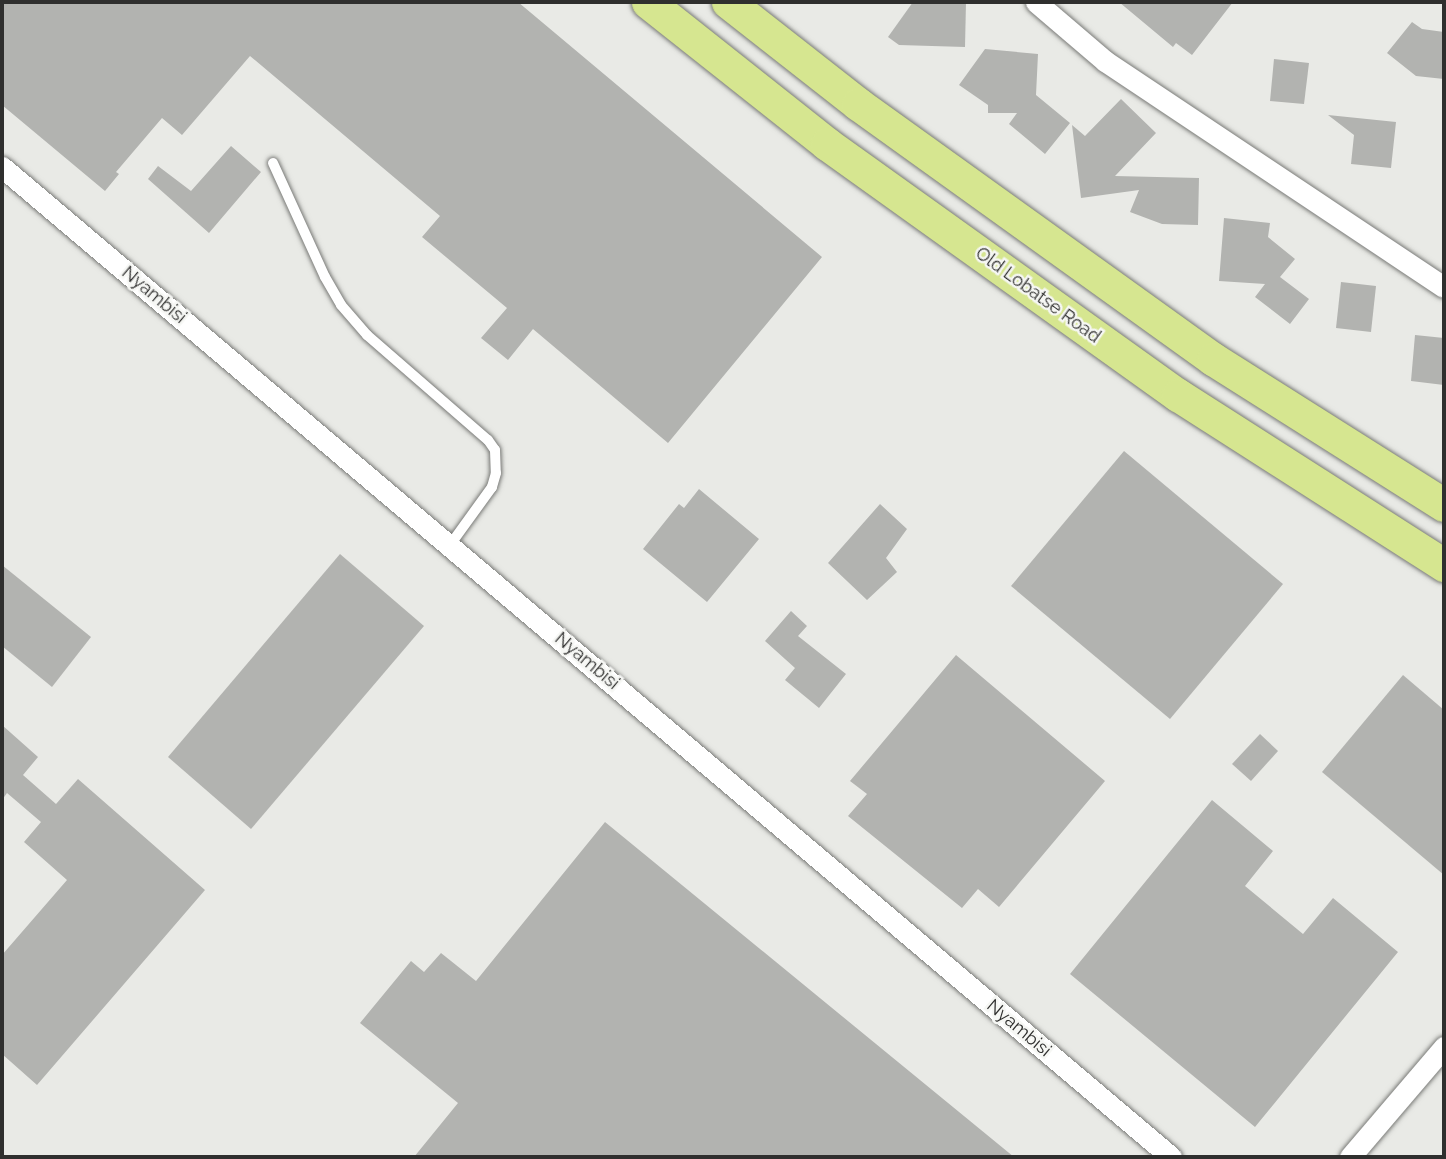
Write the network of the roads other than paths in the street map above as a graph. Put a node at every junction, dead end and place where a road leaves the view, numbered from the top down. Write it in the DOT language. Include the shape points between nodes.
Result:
graph roads {
  1 [pos="648,2"];
  2 [pos="727,2"];
  3 [pos="1035,2"];
  4 [pos="273,163"];
  5 [pos="2,167"];
  6 [pos="1444,287"];
  7 [pos="1444,505"];
  8 [pos="450,545"];
  9 [pos="1444,565"];
  10 [pos="1444,1047"];
  11 [pos="1171,1157"];
  12 [pos="1350,1157"];
  1 -- 9 [label="main road, Old Lobatse Road" via="827,144 1178,395"];
  2 -- 7 [label="main road" via="858,104 1213,359"];
  3 -- 6 [label="street" via="1105,61"];
  4 -- 8 [label="lane" via="341,305 367,335 495,450 492,487"];
  5 -- 8 [label="street, Nyambisi"];
  8 -- 11 [label="street, Nyambisi"];
  10 -- 12 [label="street"];
}
